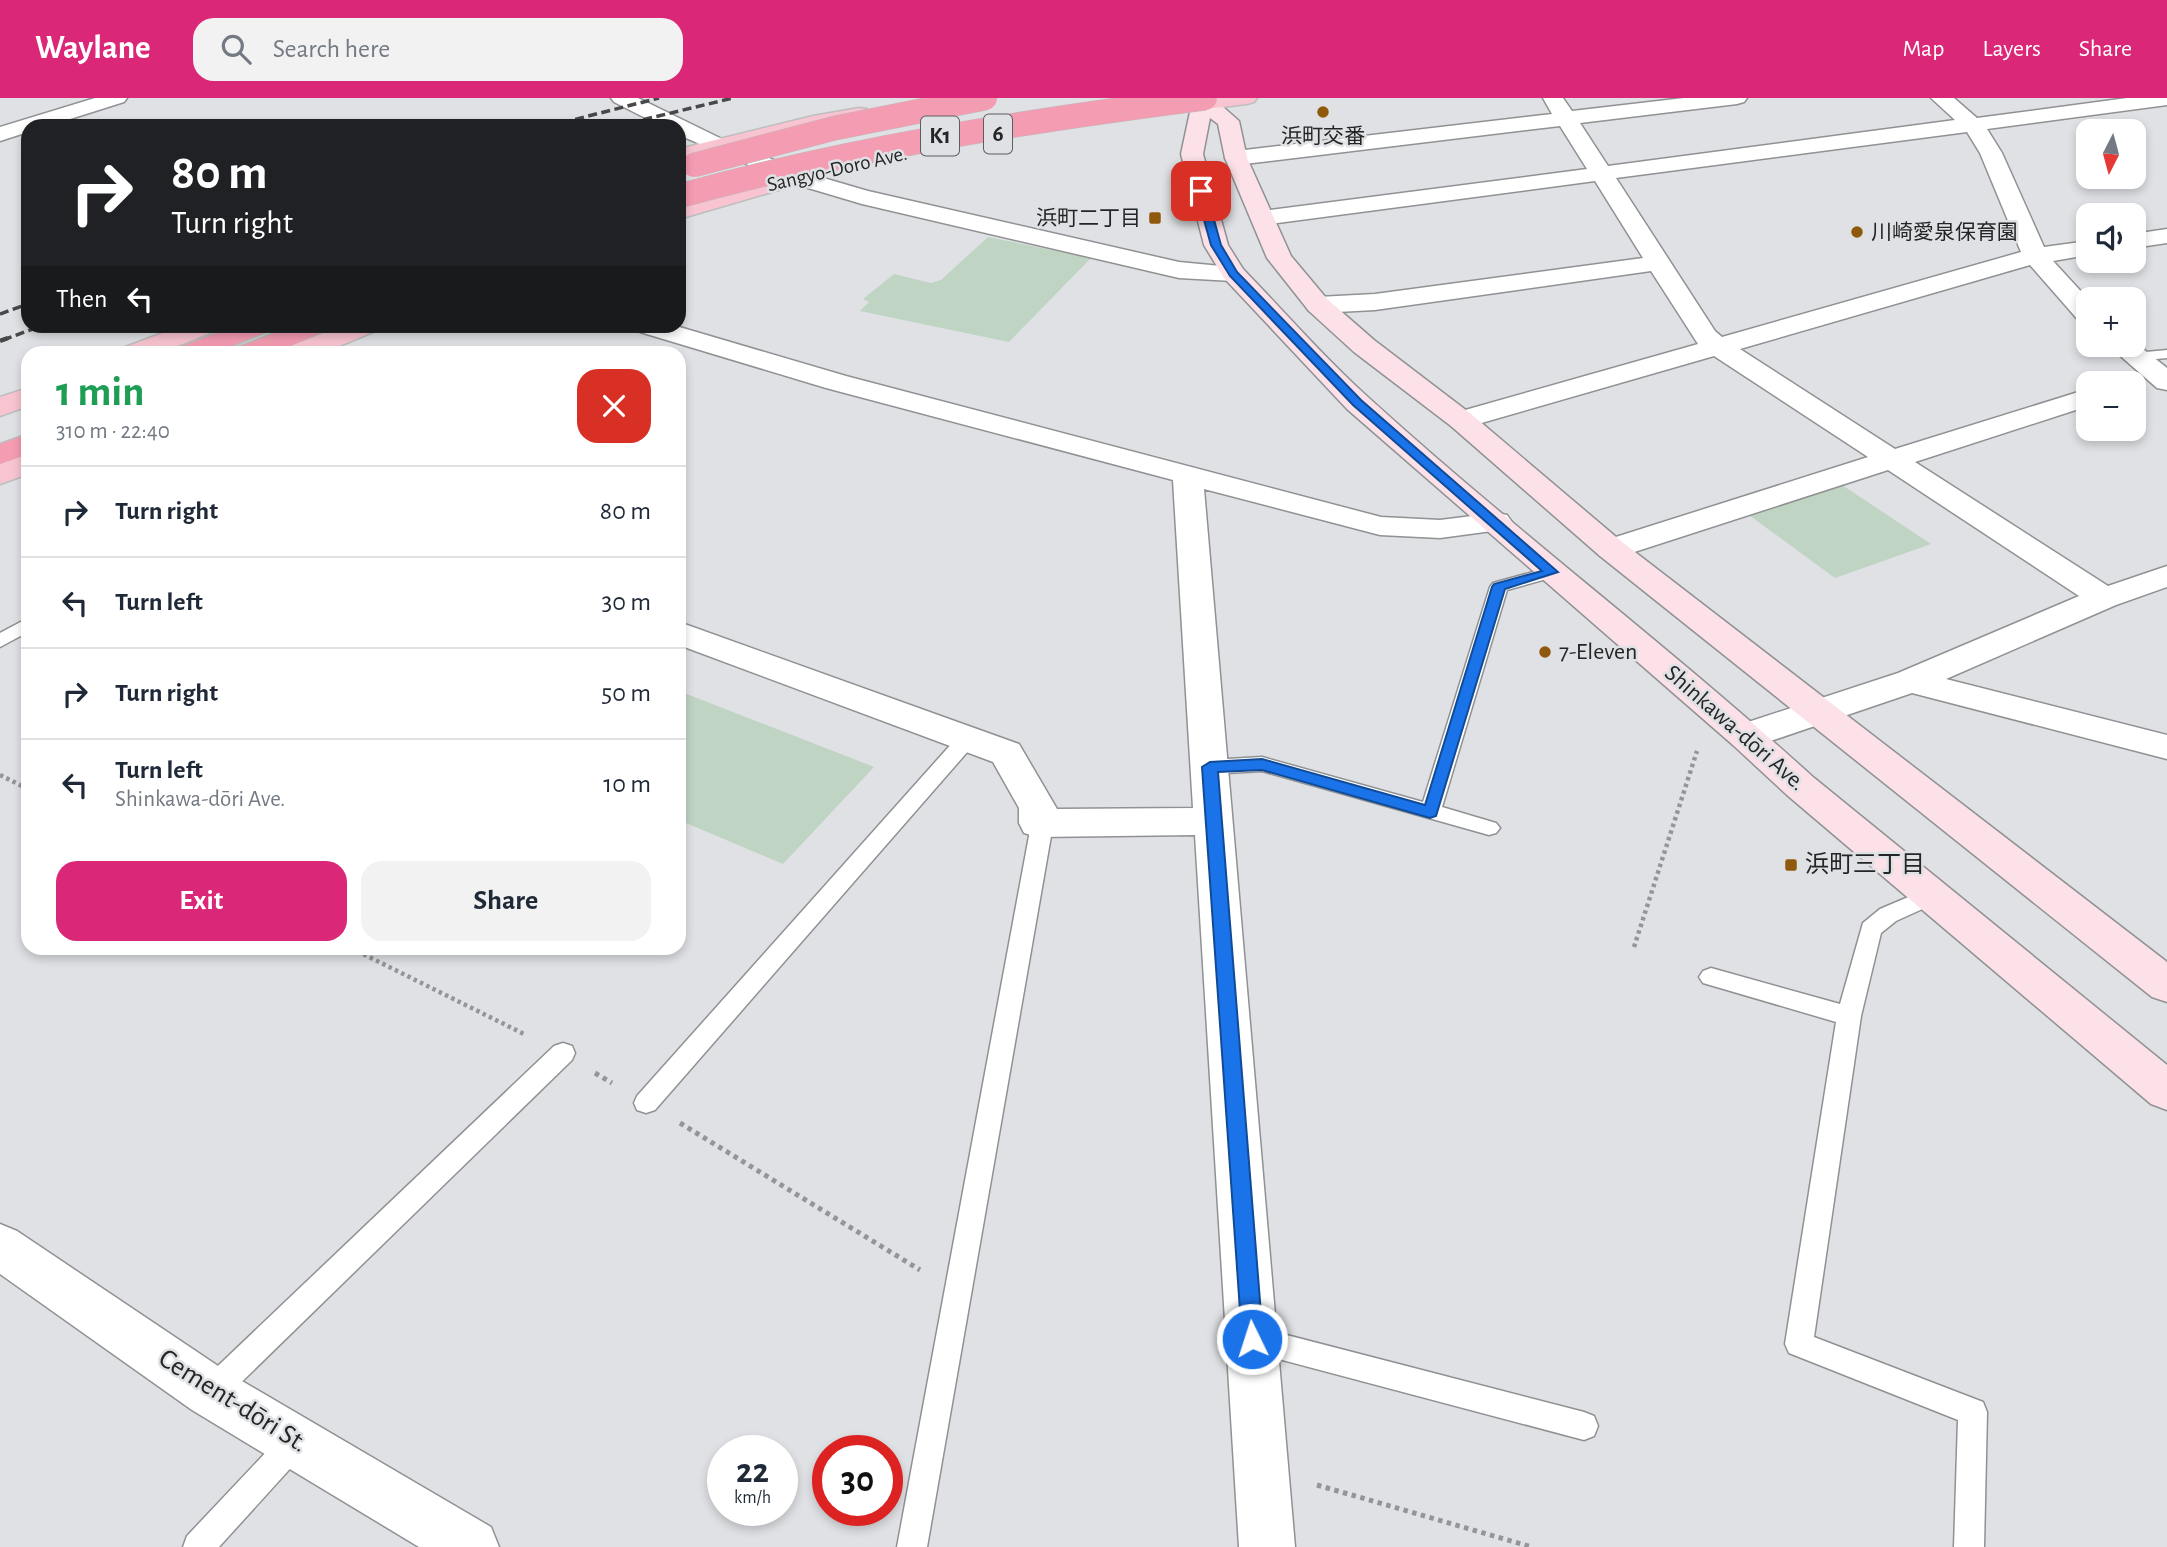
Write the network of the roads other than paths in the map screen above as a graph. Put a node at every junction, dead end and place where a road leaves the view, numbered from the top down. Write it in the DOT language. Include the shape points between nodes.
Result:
graph roads {
  1 [pos="117,98"];
  2 [pos="621,98"];
  3 [pos="947,98"];
  4 [pos="985,98"];
  5 [pos="1247,98"];
  6 [pos="1737,98"];
  7 [pos="1941,98"];
  8 [pos="2167,99"];
  9 [pos="1204,100"];
  10 [pos="2143,102"];
  11 [pos="1559,109"];
  12 [pos="2167,117"];
  13 [pos="56,119"];
  14 [pos="664,119"];
  15 [pos="1973,125"];
  16 [pos="21,129"];
  17 [pos="686,130"];
  18 [pos="0,134"];
  19 [pos="718,146"];
  20 [pos="686,154"];
  21 [pos="1236,158"];
  22 [pos="686,167"];
  23 [pos="1602,173"];
  24 [pos="796,177"];
  25 [pos="686,194"];
  26 [pos="686,210"];
  27 [pos="1263,218"];
  28 [pos="2167,236"];
  29 [pos="2146,239"];
  30 [pos="2076,250"];
  31 [pos="2035,256"];
  32 [pos="1658,263"];
  33 [pos="1233,273"];
  34 [pos="2076,302"];
  35 [pos="1318,305"];
  36 [pos="186,333"];
  37 [pos="240,333"];
  38 [pos="297,333"];
  39 [pos="347,333"];
  40 [pos="674,333"];
  41 [pos="712,344"];
  42 [pos="153,346"];
  43 [pos="207,346"];
  44 [pos="265,346"];
  45 [pos="315,346"];
  46 [pos="1717,346"];
  47 [pos="686,361"];
  48 [pos="2129,362"];
  49 [pos="2164,370"];
  50 [pos="21,399"];
  51 [pos="2076,401"];
  52 [pos="0,407"];
  53 [pos="21,420"];
  54 [pos="1461,420"];
  55 [pos="0,428"];
  56 [pos="21,446"];
  57 [pos="0,455"];
  58 [pos="1888,460"];
  59 [pos="21,466"];
  60 [pos="0,475"];
  61 [pos="1188,476"];
  62 [pos="1496,522"];
  63 [pos="1611,549"];
  64 [pos="1551,572"];
  65 [pos="2167,576"];
  66 [pos="2104,598"];
  67 [pos="21,628"];
  68 [pos="686,636"];
  69 [pos="0,641"];
  70 [pos="1910,681"];
  71 [pos="1821,712"];
  72 [pos="1746,736"];
  73 [pos="969,737"];
  74 [pos="2167,747"];
  75 [pos="1210,767"];
  76 [pos="1430,812"];
  77 [pos="1214,821"];
  78 [pos="1038,823"];
  79 [pos="1489,828"];
  80 [pos="1932,895"];
  81 [pos="1712,977"];
  82 [pos="2167,985"];
  83 [pos="1849,1016"];
  84 [pos="563,1053"];
  85 [pos="2167,1091"];
  86 [pos="646,1103"];
  87 [pos="0,1246"];
  88 [pos="1252,1339"];
  89 [pos="211,1392"];
  90 [pos="1584,1426"];
  91 [pos="296,1441"];
  92 [pos="198,1547"];
  93 [pos="471,1547"];
  94 [pos="912,1547"];
  95 [pos="1267,1547"];
  96 [pos="1969,1547"];
  1 -- 13 [label="street"];
  2 -- 14 [label="street"];
  3 -- 19 [label="main road, Sangyo-Doro Ave." via="813,122"];
  4 -- 22 [label="highway, K1, bridge" via="822,131"];
  5 -- 9 [label="main road, Sangyo-Doro Ave. / 6"];
  6 -- 11 [label="street"];
  7 -- 15 [label="street"];
  8 -- 10 [label="street"];
  9 -- 21 [label="main road" via="1228,121"];
  9 -- 24 [label="main road, Sangyo-Doro Ave. / 6" via="1021,129"];
  9 -- 25 [label="highway, K1, bridge" via="924,138"];
  9 -- 33 [label="main road, Shinkawa-dōri Ave." via="1192,154 1216,245"];
  10 -- 12 [label="street"];
  10 -- 15 [label="street"];
  11 -- 21 [label="street"];
  11 -- 23 [label="street"];
  15 -- 23 [label="street"];
  15 -- 31 [label="street" via="1991,153"];
  16 -- 18 [label="street"];
  17 -- 19 [label="street"];
  19 -- 20 [label="main road, Sangyo-Doro Ave."];
  19 -- 24 [label="street"];
  21 -- 27 [label="main road"];
  23 -- 27 [label="street"];
  23 -- 32 [label="street"];
  24 -- 26 [label="main road, Sangyo-Doro Ave. / 6"];
  24 -- 33 [label="street" via="862,197 1179,271"];
  27 -- 35 [label="main road" via="1279,258"];
  28 -- 29 [label="street"];
  30 -- 31 [label="street"];
  31 -- 34 [label="street"];
  31 -- 46 [label="street"];
  32 -- 35 [label="street" via="1375,302"];
  32 -- 46 [label="street"];
  33 -- 62 [label="main road, Shinkawa-dōri Ave." via="1357,403"];
  35 -- 54 [label="main road"];
  36 -- 42 [label="main road"];
  37 -- 43 [label="highway"];
  38 -- 44 [label="highway"];
  39 -- 45 [label="main road"];
  40 -- 41 [label="street"];
  41 -- 47 [label="street"];
  41 -- 61 [label="street"];
  46 -- 54 [label="street"];
  46 -- 58 [label="street"];
  48 -- 49 [label="street"];
  50 -- 52 [label="main road"];
  51 -- 58 [label="street"];
  53 -- 55 [label="highway"];
  54 -- 63 [label="main road"];
  56 -- 57 [label="highway"];
  58 -- 63 [label="street"];
  58 -- 66 [label="street"];
  59 -- 60 [label="main road"];
  61 -- 62 [label="street" via="1380,526 1440,529"];
  61 -- 75 [label="street"];
  62 -- 64 [label="main road, Shinkawa-dōri Ave."];
  63 -- 71 [label="main road"];
  64 -- 72 [label="main road, Shinkawa-dōri Ave."];
  64 -- 76 [label="lane" via="1499,587"];
  65 -- 66 [label="street"];
  66 -- 70 [label="street"];
  67 -- 69 [label="lane"];
  68 -- 73 [label="street"];
  70 -- 71 [label="street"];
  70 -- 74 [label="street"];
  71 -- 72 [label="street"];
  71 -- 82 [label="main road"];
  72 -- 80 [label="main road, Shinkawa-dōri Ave."];
  73 -- 78 [label="street" via="1006,753 1038,808"];
  73 -- 86 [label="lane"];
  75 -- 76 [label="lane" via="1262,764"];
  75 -- 77 [label="street"];
  76 -- 79 [label="lane"];
  77 -- 78 [label="street"];
  77 -- 88 [label="street"];
  78 -- 94 [label="lane"];
  80 -- 83 [label="lane" via="1888,915 1871,929"];
  80 -- 85 [label="main road, Shinkawa-dōri Ave."];
  81 -- 83 [label="lane"];
  83 -- 96 [label="lane" via="1799,1344 1973,1412"];
  84 -- 89 [label="lane"];
  87 -- 89 [label="street, Cement-dōri St."];
  88 -- 90 [label="lane"];
  88 -- 95 [label="street"];
  89 -- 91 [label="street, Cement-dōri St."];
  91 -- 92 [label="lane"];
  91 -- 93 [label="street, Cement-dōri St."];
}
